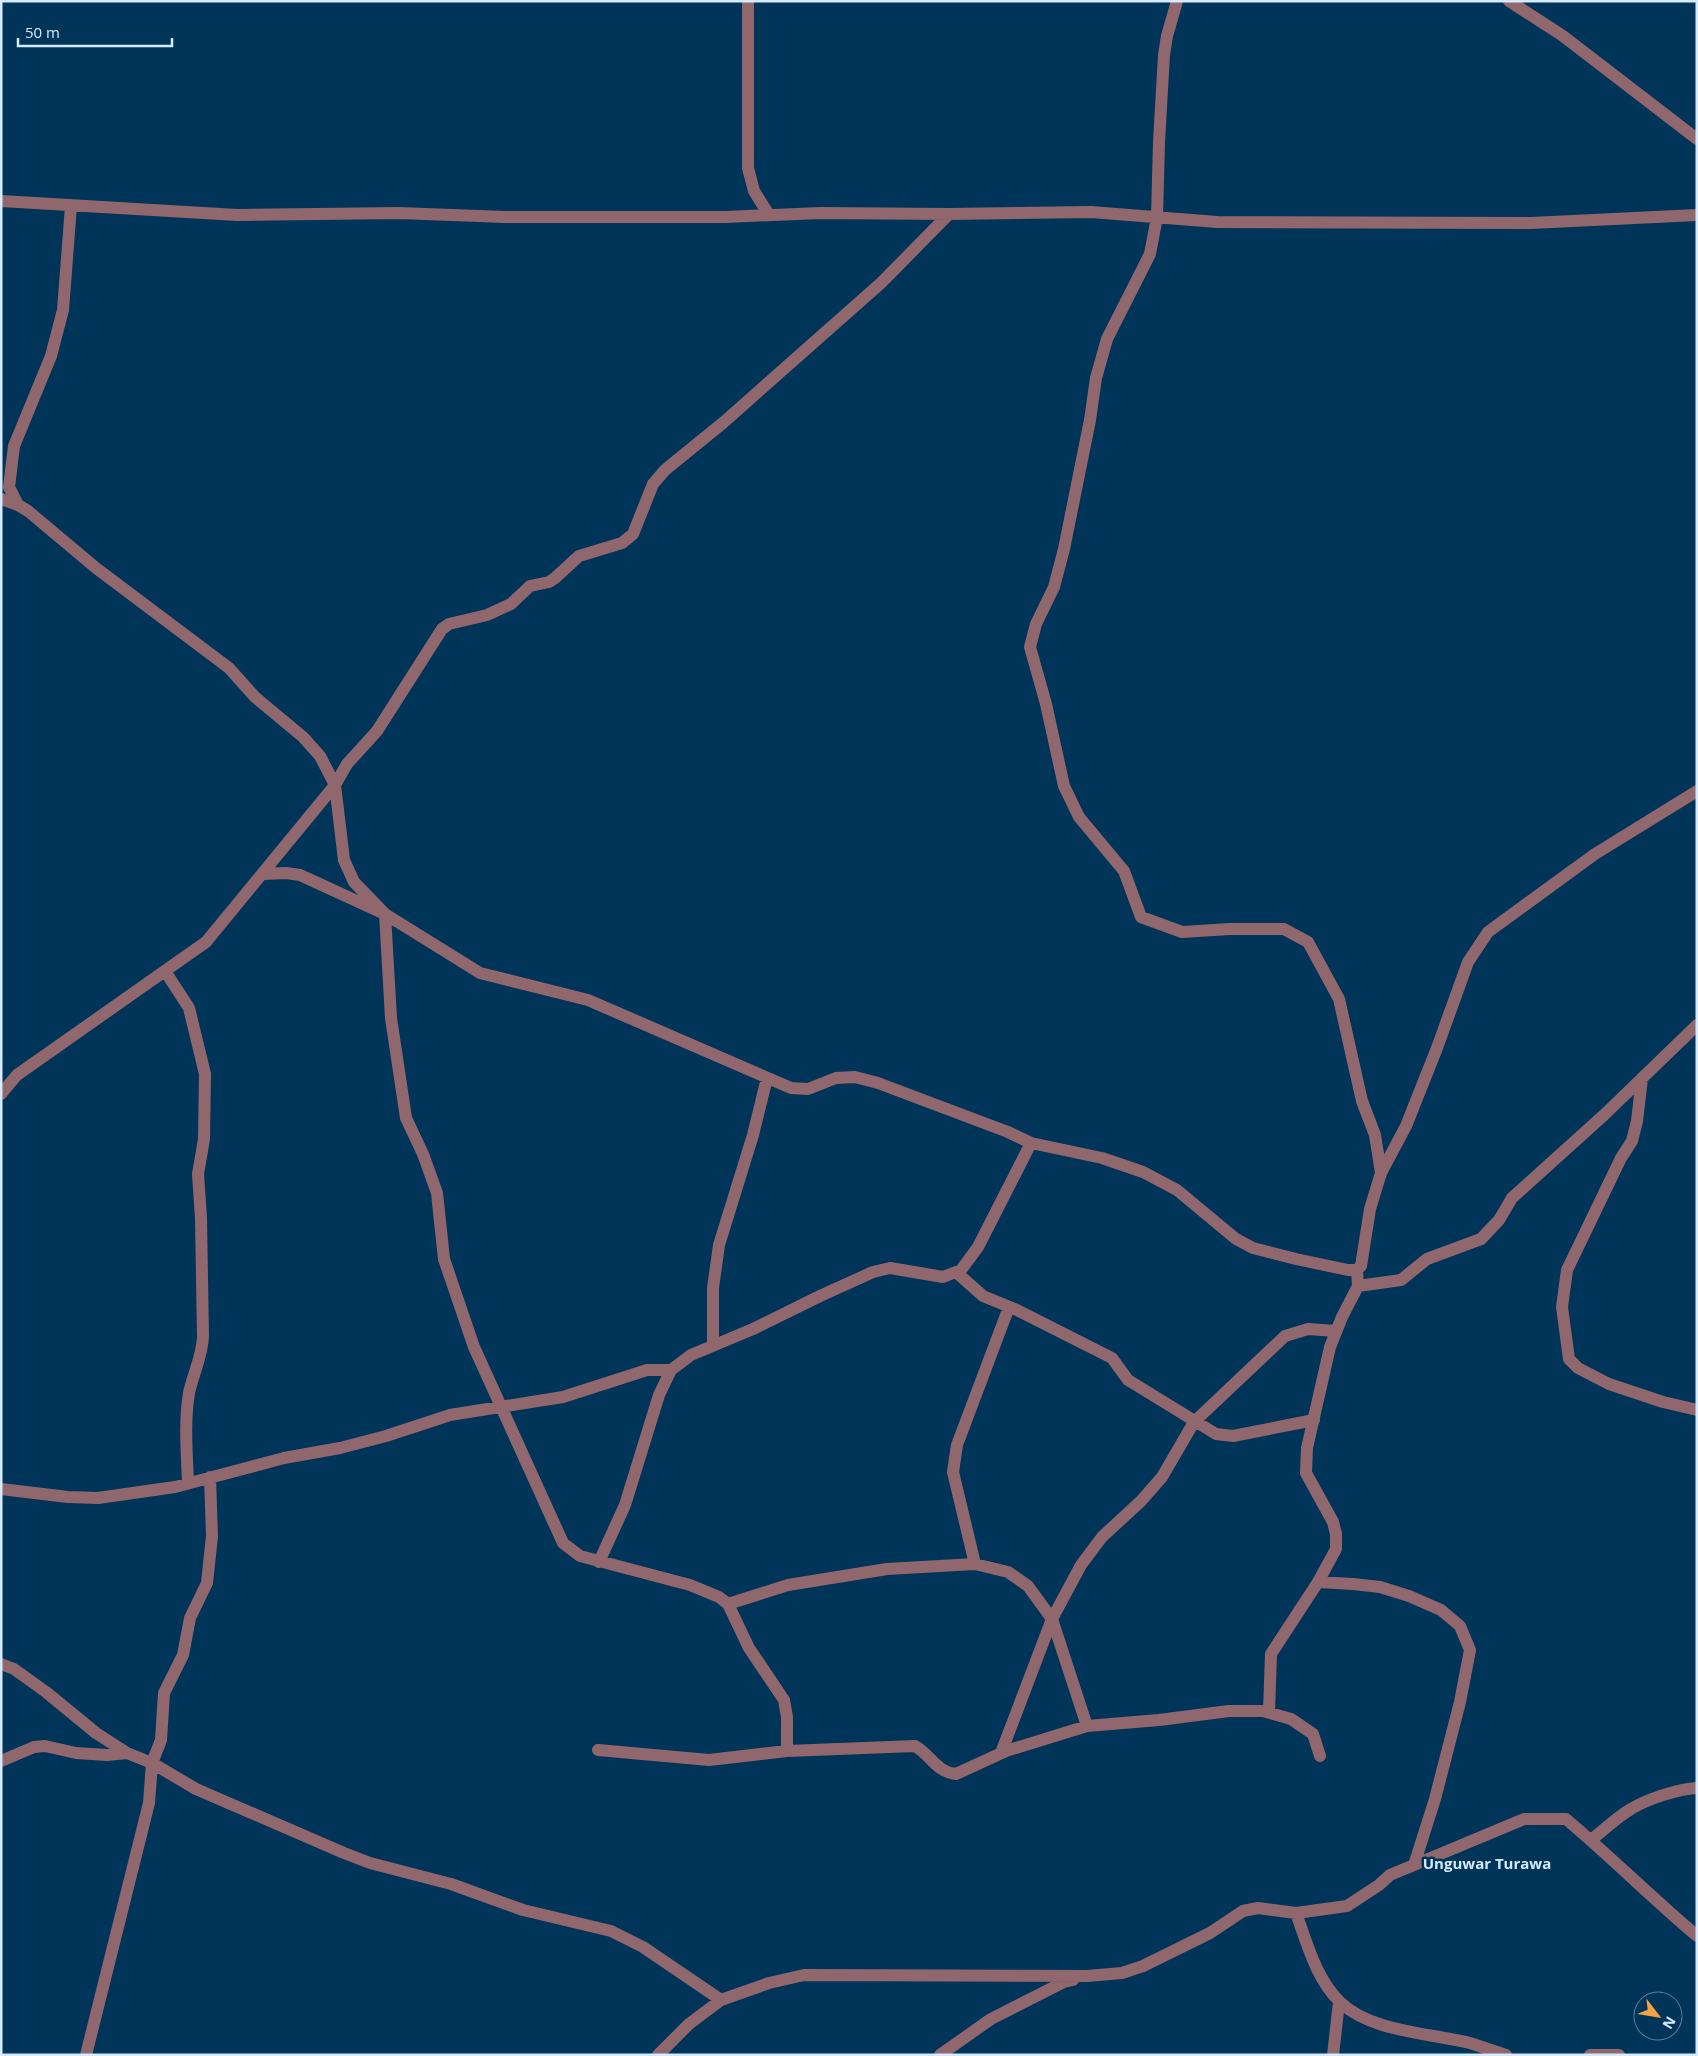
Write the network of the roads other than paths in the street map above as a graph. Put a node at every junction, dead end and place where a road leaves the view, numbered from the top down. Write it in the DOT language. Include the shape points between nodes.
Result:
graph roads {
  1 [pos="748,1"];
  2 [pos="1177,1"];
  3 [pos="1509,1"];
  4 [pos="1697,139"];
  5 [pos="1,201"];
  6 [pos="71,206"];
  7 [pos="949,214"];
  8 [pos="769,215"];
  9 [pos="1697,215"];
  10 [pos="1157,217"];
  11 [pos="1,499"];
  12 [pos="18,505"];
  13 [pos="335,785"];
  14 [pos="1697,791"];
  15 [pos="262,874"];
  16 [pos="385,914"];
  17 [pos="165,971"];
  18 [pos="1697,1025"];
  19 [pos="767,1078"];
  20 [pos="1642,1078"];
  21 [pos="1,1094"];
  22 [pos="1031,1143"];
  23 [pos="1381,1173"];
  24 [pos="1357,1270"];
  25 [pos="956,1272"];
  26 [pos="1358,1286"];
  27 [pos="1009,1307"];
  28 [pos="1336,1331"];
  29 [pos="713,1344"];
  30 [pos="671,1370"];
  31 [pos="501,1406"];
  32 [pos="1697,1410"];
  33 [pos="1314,1420"];
  34 [pos="1194,1422"];
  35 [pos="210,1477"];
  36 [pos="188,1483"];
  37 [pos="1,1489"];
  38 [pos="598,1562"];
  39 [pos="975,1564"];
  40 [pos="1318,1582"];
  41 [pos="728,1604"];
  42 [pos="1052,1619"];
  43 [pos="1,1664"];
  44 [pos="1269,1712"];
  45 [pos="1087,1726"];
  46 [pos="598,1750"];
  47 [pos="787,1751"];
  48 [pos="127,1753"];
  49 [pos="1001,1753"];
  50 [pos="1320,1756"];
  51 [pos="1,1762"];
  52 [pos="152,1763"];
  53 [pos="1697,1788"];
  54 [pos="1591,1840"];
  55 [pos="1414,1865"];
  56 [pos="1296,1913"];
  57 [pos="1697,1936"];
  58 [pos="1087,1976"];
  59 [pos="721,2000"];
  60 [pos="1339,2002"];
  61 [pos="86,2055"];
  62 [pos="658,2055"];
  63 [pos="940,2055"];
  64 [pos="1333,2055"];
  65 [pos="1506,2055"];
  66 [pos="1590,2055"];
  67 [pos="1619,2055"];
  1 -- 8 [label="street" via="748,168 754,191"];
  2 -- 10 [label="street" via="1164,55"];
  3 -- 4 [label="street" via="1563,36"];
  5 -- 6 [label="street"];
  6 -- 8 [label="street" via="237,215"];
  6 -- 12 [label="street" via="63,310 51,356 14,446 9,487"];
  7 -- 8 [label="street"];
  7 -- 10 [label="street" via="1091,212"];
  7 -- 13 [label="street" via="881,282 724,422 665,470 653,484 633,534 622,543 579,556 555,578 530,586 511,604 488,615 449,624 442,629 377,731 347,764"];
  9 -- 10 [label="street" via="1531,223 1217,222"];
  10 -- 23 [label="street" via="1150,254 1107,339 1096,378 1064,548 1054,587 1036,624 1030,647 1064,786 1079,817 1124,871 1141,917 1182,932 1284,929 1308,942 1339,999 1362,1101 1375,1135"];
  11 -- 12 [label="street"];
  12 -- 13 [label="street" via="229,668 255,697 303,737 320,756"];
  13 -- 15 [label="street"];
  13 -- 16 [label="street" via="344,860 354,882"];
  14 -- 23 [label="street" via="1595,854 1488,932 1468,962 1406,1126"];
  15 -- 16 [label="street" via="300,875"];
  15 -- 17 [label="street" via="206,942"];
  16 -- 19 [label="street" via="480,973 588,1000"];
  16 -- 31 [label="street" via="391,1018 406,1118 437,1194 444,1258 455,1296"];
  17 -- 21 [label="street" via="17,1076"];
  17 -- 36 [label="street" via="189,1008 205,1074 204,1139 198,1174 203,1337 189,1392 186,1426"];
  18 -- 20 [label="street"];
  19 -- 22 [label="street" via="791,1088 808,1090 836,1078 855,1077"];
  19 -- 29 [label="street" via="754,1134 719,1246 713,1288"];
  20 -- 26 [label="street" via="1512,1198 1500,1220 1481,1239 1427,1259 1401,1280"];
  20 -- 32 [label="street" via="1632,1141 1567,1270 1562,1307 1567,1350 1569,1359 1578,1368 1609,1384"];
  22 -- 24 [label="street" via="1102,1158 1143,1172 1177,1190 1236,1239 1253,1248"];
  22 -- 25 [label="street" via="978,1247"];
  23 -- 24 [label="street" via="1370,1209 1361,1266"];
  24 -- 26 [label="street"];
  25 -- 27 [label="street" via="983,1296"];
  25 -- 29 [label="street" via="943,1277 890,1268 873,1272 753,1329"];
  26 -- 28 [label="street"];
  27 -- 34 [label="street" via="1112,1358 1128,1380"];
  27 -- 39 [label="street" via="954,1456 953,1472"];
  28 -- 33 [label="street"];
  28 -- 34 [label="street" via="1308,1329 1285,1336"];
  29 -- 30 [label="street"];
  30 -- 31 [label="street" via="647,1370 563,1397"];
  30 -- 38 [label="street" via="659,1395 625,1505"];
  31 -- 35 [label="street" via="450,1415 340,1448"];
  31 -- 38 [label="street" via="563,1543 580,1556"];
  33 -- 34 [label="street" via="1233,1436 1216,1434"];
  33 -- 40 [label="street" via="1307,1448 1306,1473 1333,1522 1336,1534 1334,1557"];
  34 -- 42 [label="street" via="1162,1477 1102,1537 1081,1565"];
  35 -- 36 [label="street"];
  35 -- 52 [label="street" via="212,1536 206,1583 190,1618 184,1655 164,1694 162,1740"];
  36 -- 37 [label="street" via="98,1498"];
  38 -- 41 [label="street" via="690,1585"];
  39 -- 41 [label="street" via="887,1569 788,1586"];
  39 -- 42 [label="street" via="1008,1572 1028,1586"];
  40 -- 44 [label="street" via="1271,1654"];
  40 -- 55 [label="street" via="1380,1587 1441,1610 1460,1626 1470,1650 1454,1728"];
  41 -- 47 [label="street" via="749,1648 784,1700"];
  42 -- 45 [label="street"];
  42 -- 49 [label="street"];
  43 -- 48 [label="street" via="14,1669"];
  44 -- 45 [label="street" via="1229,1711"];
  44 -- 50 [label="street" via="1291,1719 1313,1734"];
  45 -- 49 [label="street"];
  46 -- 47 [label="street" via="708,1760"];
  47 -- 49 [label="street" via="915,1746 940,1769 956,1774"];
  48 -- 51 [label="street" via="76,1753 45,1746 34,1747"];
  48 -- 52 [label="street"];
  52 -- 59 [label="street" via="196,1789 370,1863 451,1884 522,1910 611,1931 643,1947"];
  52 -- 61 [label="street" via="149,1803"];
  53 -- 54 [label="street" via="1665,1795 1630,1809"];
  54 -- 55 [label="street" via="1566,1819 1524,1819"];
  54 -- 57 [label="street"];
  55 -- 56 [label="street" via="1390,1875 1347,1906"];
  56 -- 58 [label="street" via="1258,1908 1243,1911 1210,1933 1143,1966 1122,1973"];
  56 -- 60 [label="street" via="1317,1970"];
  58 -- 59 [label="street" via="804,1976 769,1982"];
  58 -- 63 [label="street" via="1064,1982 992,2019"];
  59 -- 62 [label="street" via="689,2024"];
  60 -- 64 [label="street"];
  60 -- 65 [label="street" via="1355,2013 1392,2028"];
  66 -- 67 [label="street"];
}
